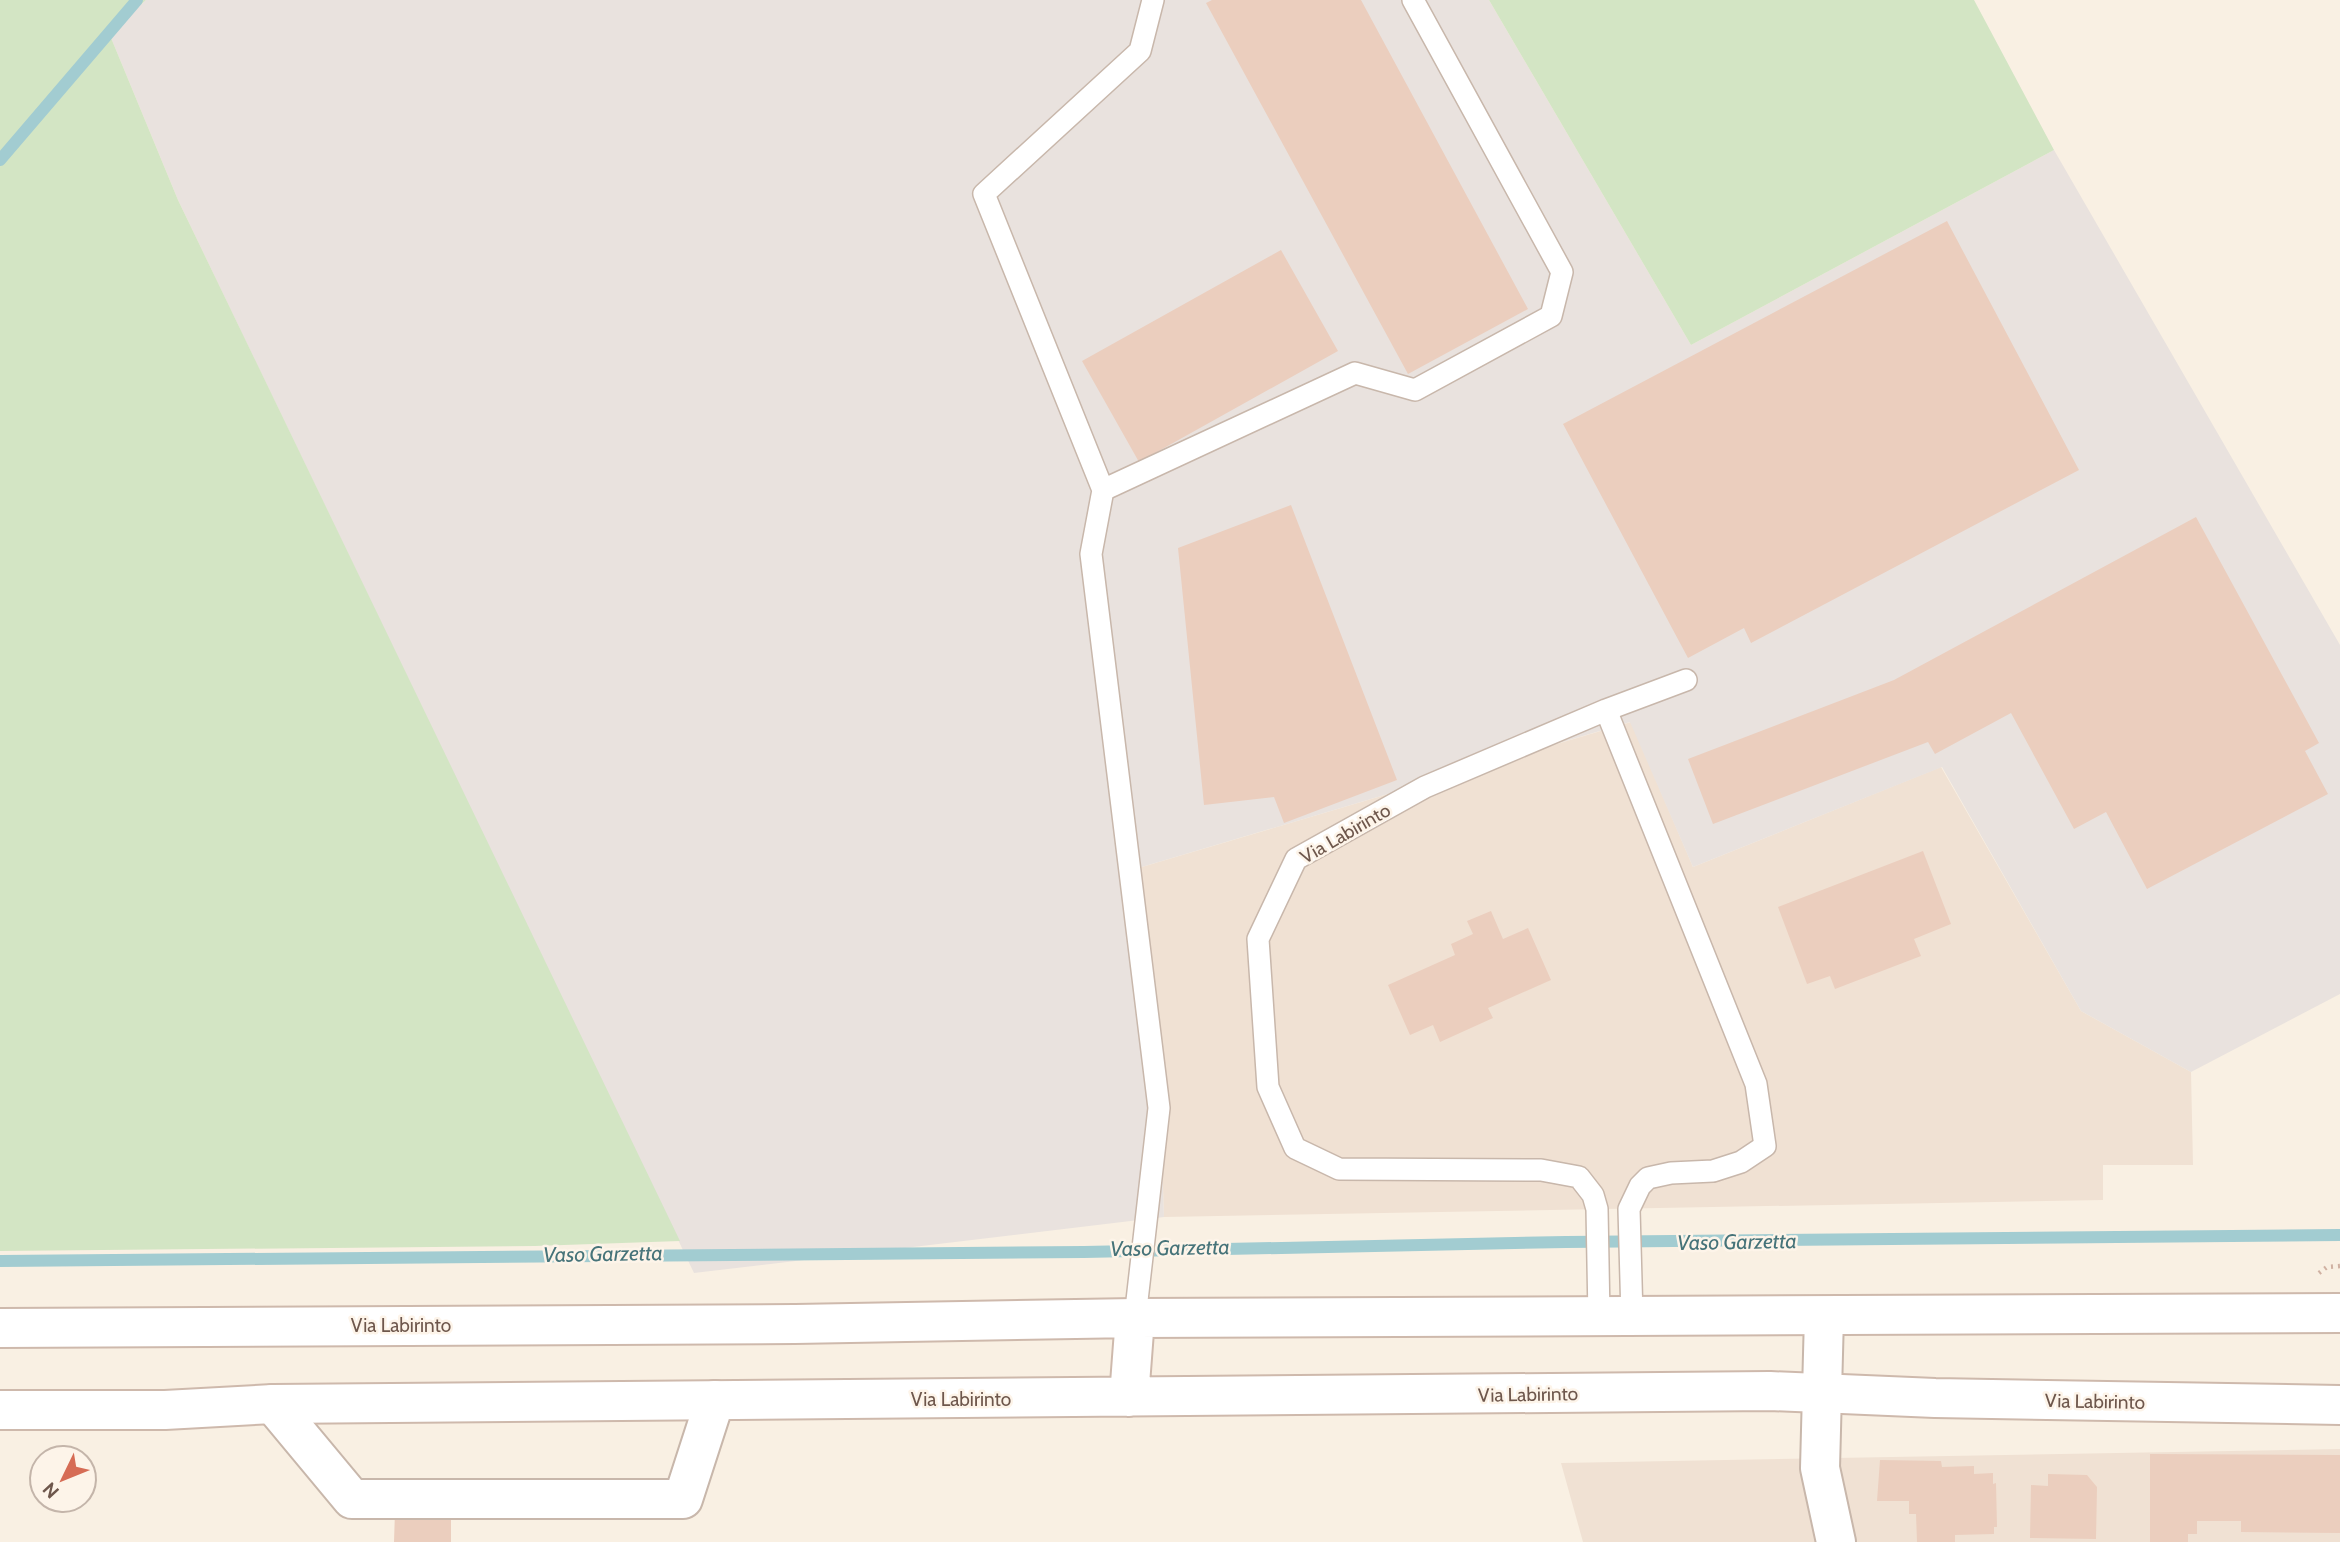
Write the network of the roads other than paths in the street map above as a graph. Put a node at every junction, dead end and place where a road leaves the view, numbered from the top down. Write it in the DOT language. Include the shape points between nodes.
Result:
graph roads {
  1 [pos="1153,0"];
  2 [pos="1413,0"];
  3 [pos="1103,490"];
  4 [pos="1686,680"];
  5 [pos="1606,710"];
  6 [pos="2340,1313"];
  7 [pos="1824,1316"];
  8 [pos="1616,1317"];
  9 [pos="1135,1318"];
  10 [pos="0,1328"];
  11 [pos="1822,1394"];
  12 [pos="1129,1397"];
  13 [pos="715,1401"];
  14 [pos="273,1405"];
  15 [pos="2340,1405"];
  16 [pos="0,1410"];
  17 [pos="1836,1542"];
  1 -- 3 [label="lane" via="1140,51 984,194"];
  2 -- 3 [label="lane" via="1562,272 1551,316 1415,390 1355,373"];
  3 -- 9 [label="lane" via="1091,554 1159,1108"];
  4 -- 5 [label="lane, Via Labirinto"];
  5 -- 8 [label="lane" via="1756,1084 1765,1146 1741,1162 1713,1171 1648,1178 1629,1209 1630,1259"];
  5 -- 8 [label="lane, Via Labirinto" via="1425,786 1296,859 1258,939 1268,1087 1295,1148 1339,1168 1541,1171 1579,1177 1595,1202 1598,1260"];
  6 -- 7 [label="street, Via Labirinto"];
  7 -- 8 [label="street, Via Labirinto"];
  7 -- 11 [label="street"];
  8 -- 9 [label="street, Via Labirinto"];
  9 -- 10 [label="street, Via Labirinto"];
  9 -- 12 [label="street"];
  11 -- 12 [label="street, Via Labirinto"];
  11 -- 15 [label="street, Via Labirinto"];
  11 -- 17 [label="street" via="1820,1468"];
  12 -- 13 [label="street, Via Labirinto"];
  13 -- 14 [label="street, Via Labirinto"];
  13 -- 14 [label="street" via="682,1499 352,1499"];
  14 -- 16 [label="street, Via Labirinto"];
}
